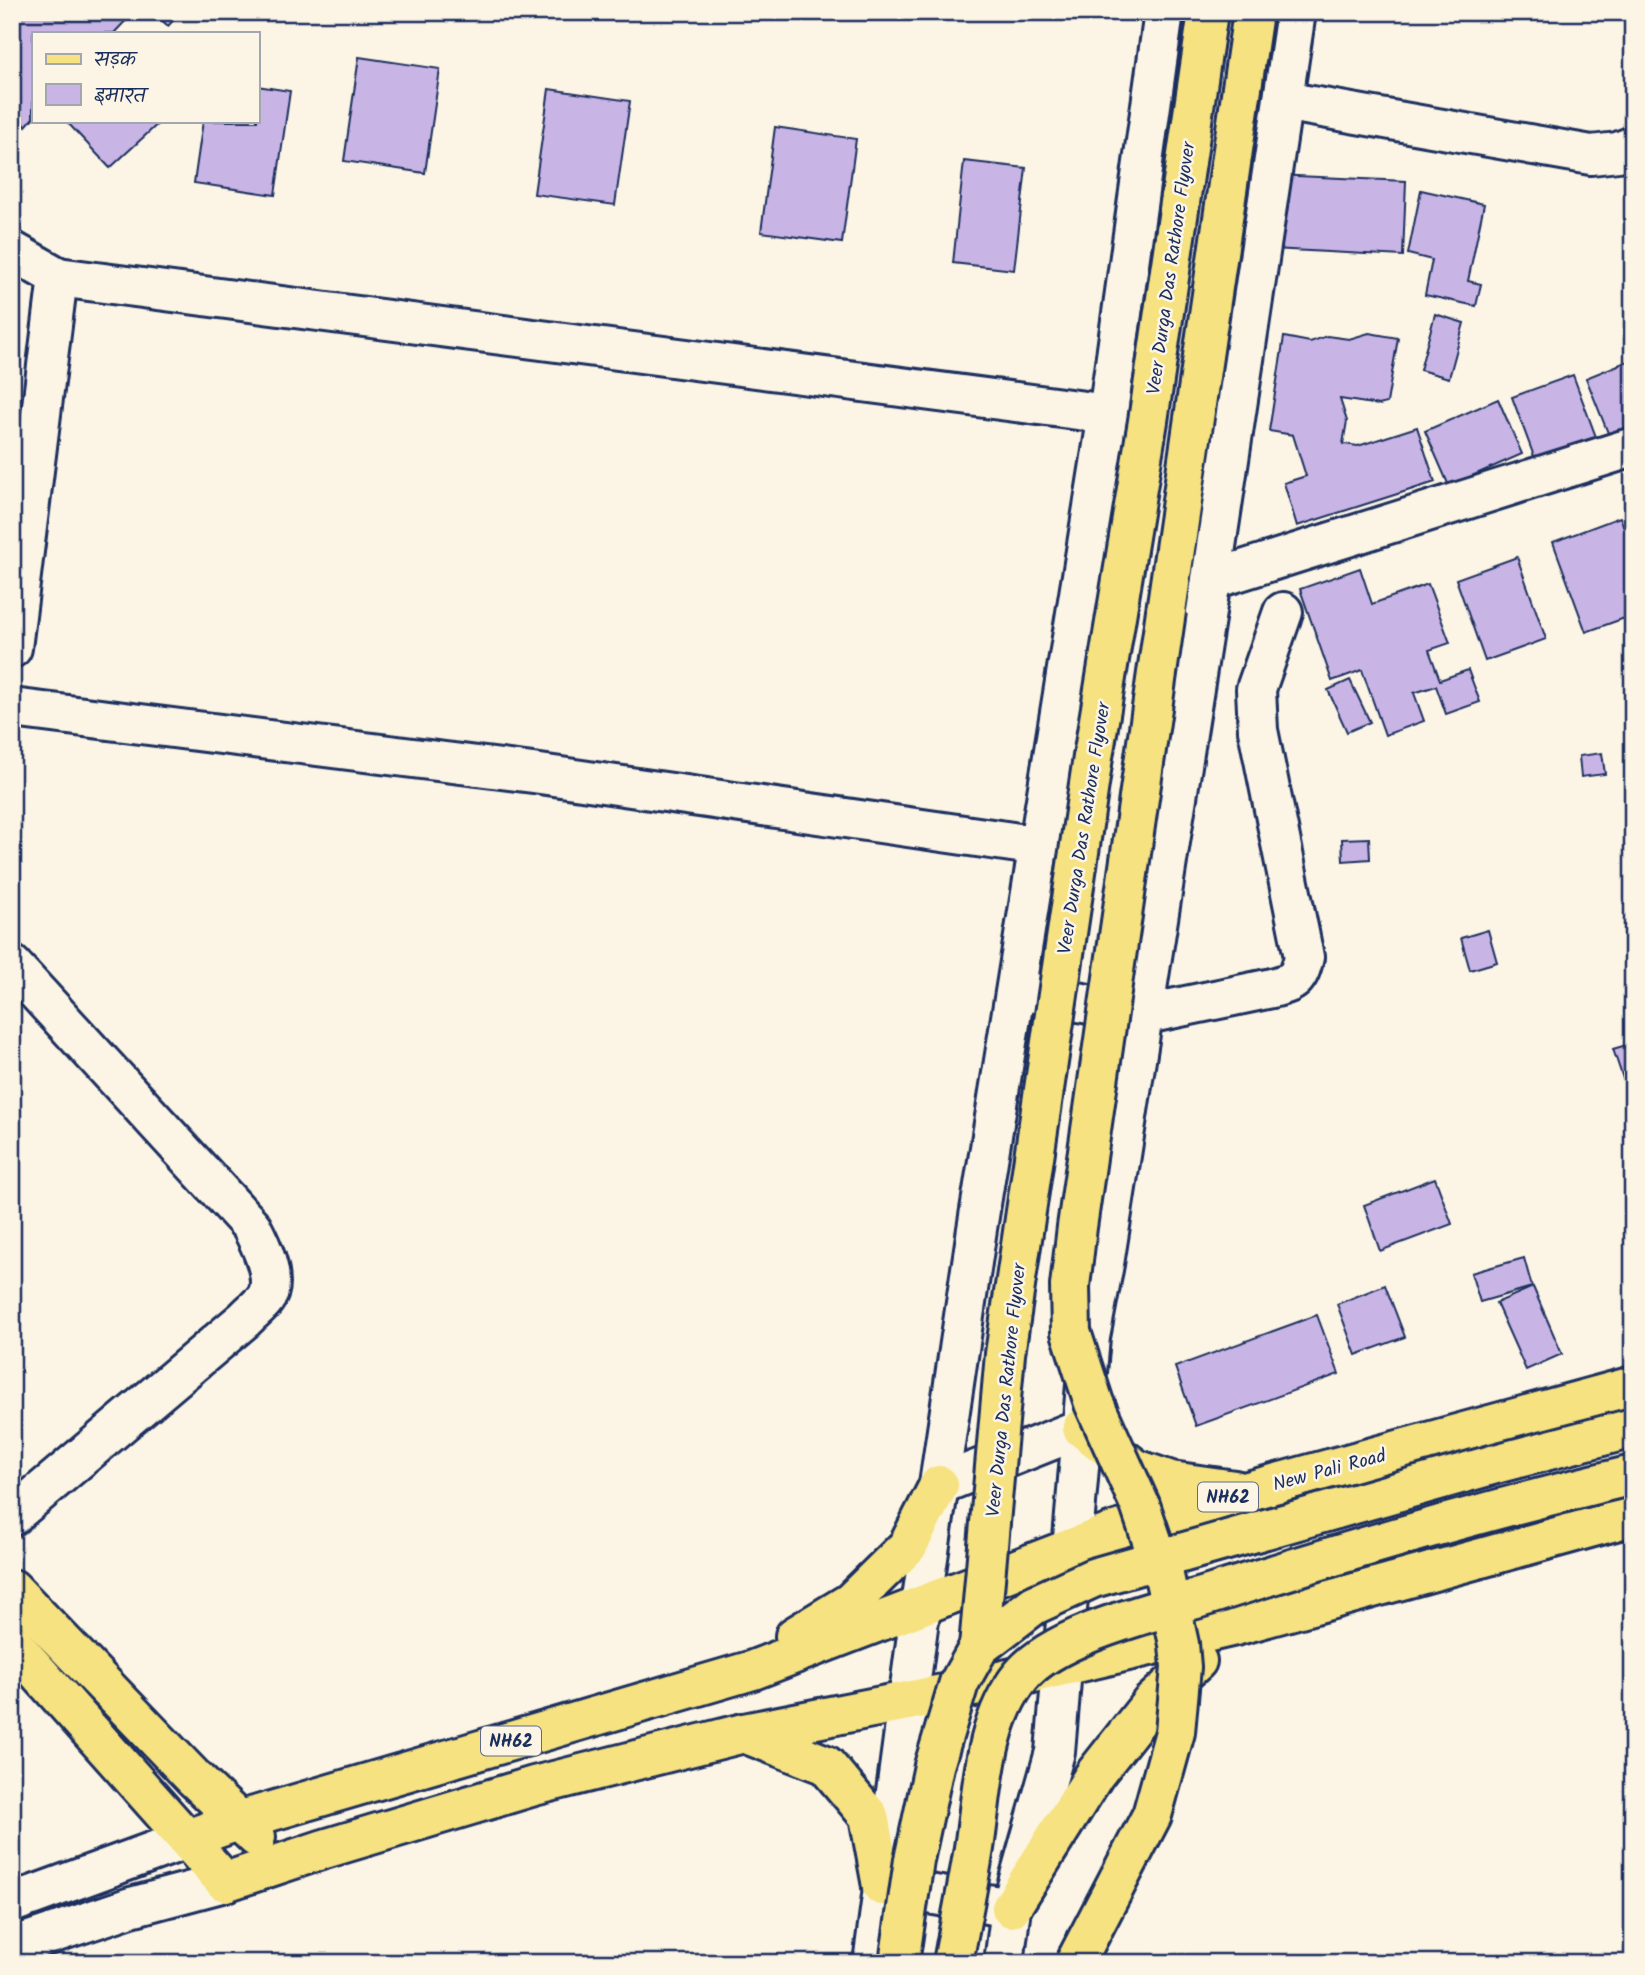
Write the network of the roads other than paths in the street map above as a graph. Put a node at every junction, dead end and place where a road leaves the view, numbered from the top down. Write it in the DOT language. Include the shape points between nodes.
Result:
graph roads {
  1 [pos="1164,12"];
  2 [pos="1208,12"];
  3 [pos="1254,12"];
  4 [pos="1296,12"];
  5 [pos="1283,102"];
  6 [pos="1633,146"];
  7 [pos="12,251"];
  8 [pos="58,277"];
  9 [pos="1108,414"];
  10 [pos="1633,447"];
  11 [pos="1211,580"];
  12 [pos="1283,612"];
  13 [pos="12,648"];
  14 [pos="12,708"];
  15 [pos="1040,846"];
  16 [pos="12,965"];
  17 [pos="1017,989"];
  18 [pos="1142,1015"];
  19 [pos="1633,1386"];
  20 [pos="1082,1427"];
  21 [pos="1633,1429"];
  22 [pos="1633,1475"];
  23 [pos="939,1485"];
  24 [pos="1248,1491"];
  25 [pos="12,1516"];
  26 [pos="1633,1516"];
  27 [pos="1072,1547"];
  28 [pos="12,1589"];
  29 [pos="921,1605"];
  30 [pos="1235,1626"];
  31 [pos="12,1643"];
  32 [pos="979,1647"];
  33 [pos="1063,1665"];
  34 [pos="738,1675"];
  35 [pos="910,1701"];
  36 [pos="744,1733"];
  37 [pos="238,1821"];
  38 [pos="187,1839"];
  39 [pos="283,1862"];
  40 [pos="226,1882"];
  41 [pos="882,1886"];
  42 [pos="12,1903"];
  43 [pos="1011,1908"];
  44 [pos="12,1947"];
  45 [pos="873,1963"];
  46 [pos="899,1963"];
  47 [pos="953,1963"];
  48 [pos="1004,1963"];
  49 [pos="1075,1963"];
  1 -- 9 [label="street"];
  2 -- 32 [label="main road, Veer Durga Das Rathore Flyover, bridge" via="1007,1340"];
  3 -- 49 [label="main road, bridge" via="1070,1286 1071,1332 1094,1403 1140,1505 1164,1576 1181,1667 1175,1732 1152,1815"];
  4 -- 5 [label="street"];
  5 -- 6 [label="street" via="1591,155"];
  5 -- 11 [label="street"];
  7 -- 8 [label="street"];
  8 -- 9 [label="street"];
  8 -- 13 [label="street"];
  9 -- 15 [label="street"];
  10 -- 11 [label="street"];
  11 -- 18 [label="street"];
  12 -- 18 [label="street" via="1256,689 1262,753 1304,957 1299,975 1272,988"];
  14 -- 15 [label="street" via="533,773"];
  15 -- 17 [label="street"];
  16 -- 25 [label="street" via="251,1226 265,1253 270,1279 267,1297 245,1319"];
  17 -- 18 [label="street"];
  17 -- 23 [label="street"];
  18 -- 20 [label="street" via="1090,1337"];
  19 -- 24 [label="main road, New Pali Road / NH62"];
  20 -- 23 [label="street"];
  20 -- 24 [label="main road" via="1136,1469 1171,1481"];
  20 -- 27 [label="street"];
  21 -- 32 [label="main road, Veer Durga Das Rathore Flyover, bridge" via="1093,1578 1034,1605"];
  22 -- 47 [label="main road, bridge" via="1285,1571 1092,1632 1043,1657 1022,1675 1004,1701 987,1753"];
  23 -- 29 [label="street"];
  23 -- 34 [label="main road" via="908,1546 851,1602"];
  24 -- 27 [label="main road, New Pali Road / NH62"];
  26 -- 30 [label="main road, NH62"];
  27 -- 29 [label="main road, New Pali Road / NH62"];
  27 -- 33 [label="street"];
  28 -- 37 [label="main road"];
  29 -- 34 [label="main road, New Pali Road / NH62"];
  29 -- 35 [label="street"];
  30 -- 33 [label="main road, NH62"];
  30 -- 43 [label="main road" via="1152,1703 1095,1774"];
  31 -- 38 [label="main road"];
  32 -- 46 [label="main road, Veer Durga Das Rathore Flyover, bridge" via="959,1682 933,1766"];
  33 -- 35 [label="main road, NH62"];
  33 -- 43 [label="street" via="1055,1752"];
  34 -- 37 [label="main road, NH62"];
  35 -- 36 [label="main road, NH62"];
  35 -- 41 [label="street"];
  36 -- 39 [label="main road, NH62" via="534,1786"];
  36 -- 41 [label="main road" via="826,1765 869,1816"];
  37 -- 38 [label="main road, NH62"];
  37 -- 39 [label="main road"];
  38 -- 40 [label="main road"];
  38 -- 42 [label="street"];
  39 -- 40 [label="main road, NH62"];
  40 -- 44 [label="street" via="131,1907"];
  41 -- 43 [label="street"];
  41 -- 45 [label="street"];
  43 -- 48 [label="street"];
}
